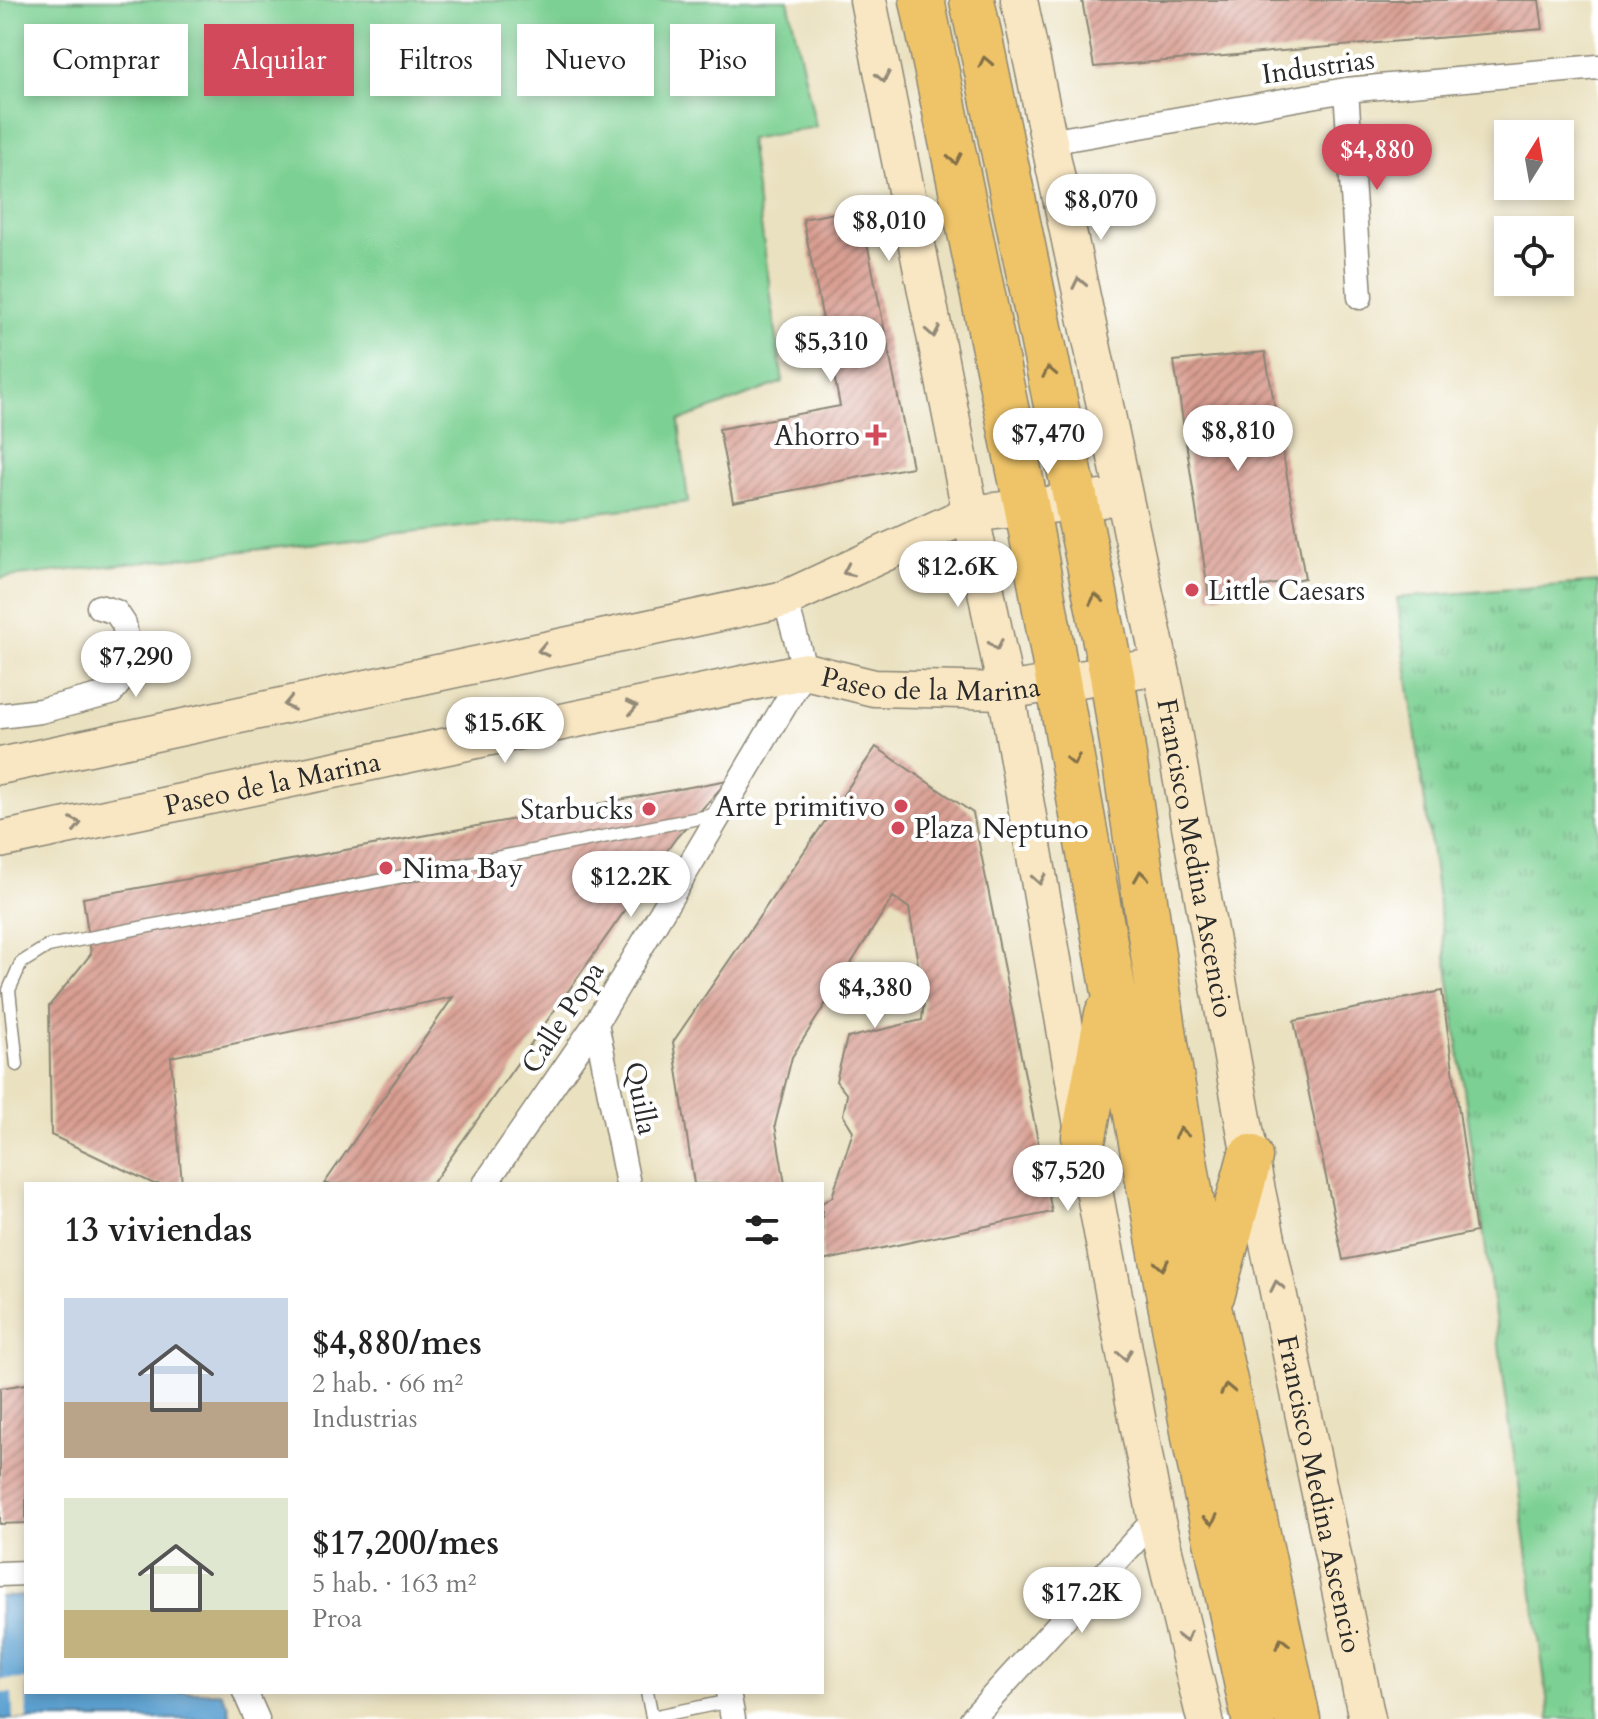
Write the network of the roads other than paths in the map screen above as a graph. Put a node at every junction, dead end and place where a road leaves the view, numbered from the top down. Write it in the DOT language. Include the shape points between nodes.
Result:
graph roads {
  1 [pos="868,0"];
  2 [pos="922,0"];
  3 [pos="972,0"];
  4 [pos="1019,0"];
  5 [pos="1598,67"];
  6 [pos="1346,90"];
  7 [pos="1049,142"];
  8 [pos="1360,297"];
  9 [pos="1123,497"];
  10 [pos="1076,503"];
  11 [pos="1027,509"];
  12 [pos="969,514"];
  13 [pos="785,599"];
  14 [pos="99,607"];
  15 [pos="1160,666"];
  16 [pos="805,671"];
  17 [pos="1112,675"];
  18 [pos="1060,684"];
  19 [pos="1006,691"];
  20 [pos="0,716"];
  21 [pos="0,766"];
  22 [pos="721,813"];
  23 [pos="0,840"];
  24 [pos="1112,988"];
  25 [pos="596,1023"];
  26 [pos="17,1065"];
  27 [pos="1084,1137"];
  28 [pos="1250,1157"];
  29 [pos="486,1182"];
  30 [pos="628,1182"];
  31 [pos="1209,1307"];
  32 [pos="1156,1518"];
  33 [pos="24,1573"];
  34 [pos="0,1574"];
  35 [pos="246,1694"];
  36 [pos="647,1694"];
  37 [pos="730,1704"];
  38 [pos="257,1719"];
  39 [pos="972,1719"];
  40 [pos="1205,1719"];
  41 [pos="1254,1719"];
  42 [pos="1298,1719"];
  43 [pos="1367,1719"];
  1 -- 12 [label="main road, one-way"];
  2 -- 11 [label="highway, one-way"];
  10 -- 3 [label="highway, Francisco Medina Ascencio, one-way"];
  4 -- 7 [label="main road, Francisco Medina Ascencio"];
  5 -- 6 [label="street, Industrias"];
  6 -- 7 [label="street, Industrias"];
  6 -- 8 [label="street"];
  9 -- 7 [label="main road, Francisco Medina Ascencio, one-way"];
  9 -- 10 [label="main road"];
  9 -- 15 [label="main road, Francisco Medina Ascencio"];
  10 -- 11 [label="main road"];
  17 -- 10 [label="highway, Francisco Medina Ascencio, one-way"];
  11 -- 12 [label="main road"];
  11 -- 18 [label="highway"];
  12 -- 13 [label="main road, one-way"];
  12 -- 19 [label="main road, one-way"];
  13 -- 16 [label="street"];
  13 -- 21 [label="main road, one-way"];
  14 -- 20 [label="street" via="116,612 127,643 127,673 111,693"];
  15 -- 17 [label="main road, Paseo de la Marina"];
  15 -- 28 [label="main road, Francisco Medina Ascencio"];
  16 -- 19 [label="main road, Paseo de la Marina" via="874,688"];
  16 -- 22 [label="street, Calle Popa"];
  23 -- 16 [label="main road, Paseo de la Marina, one-way"];
  17 -- 18 [label="main road, Paseo de la Marina"];
  31 -- 17 [label="highway, Francisco Medina Ascencio, one-way"];
  18 -- 19 [label="main road, Paseo de la Marina"];
  18 -- 24 [label="highway, one-way"];
  19 -- 27 [label="main road, one-way"];
  22 -- 25 [label="street, Calle Popa"];
  22 -- 26 [label="lane" via="48,946 21,963 9,990"];
  24 -- 27 [label="highway"];
  24 -- 41 [label="highway, one-way" via="1195,1442"];
  25 -- 29 [label="street, Calle Popa"];
  25 -- 30 [label="street, Quilla"];
  27 -- 32 [label="main road, one-way"];
  28 -- 31 [label="highway"];
  43 -- 28 [label="main road, Francisco Medina Ascencio, one-way"];
  42 -- 31 [label="highway, Francisco Medina Ascencio, one-way"];
  32 -- 39 [label="street"];
  32 -- 40 [label="main road, one-way"];
  33 -- 34 [label="street"];
  35 -- 38 [label="street"];
  36 -- 37 [label="lane" via="652,1717"];
}
